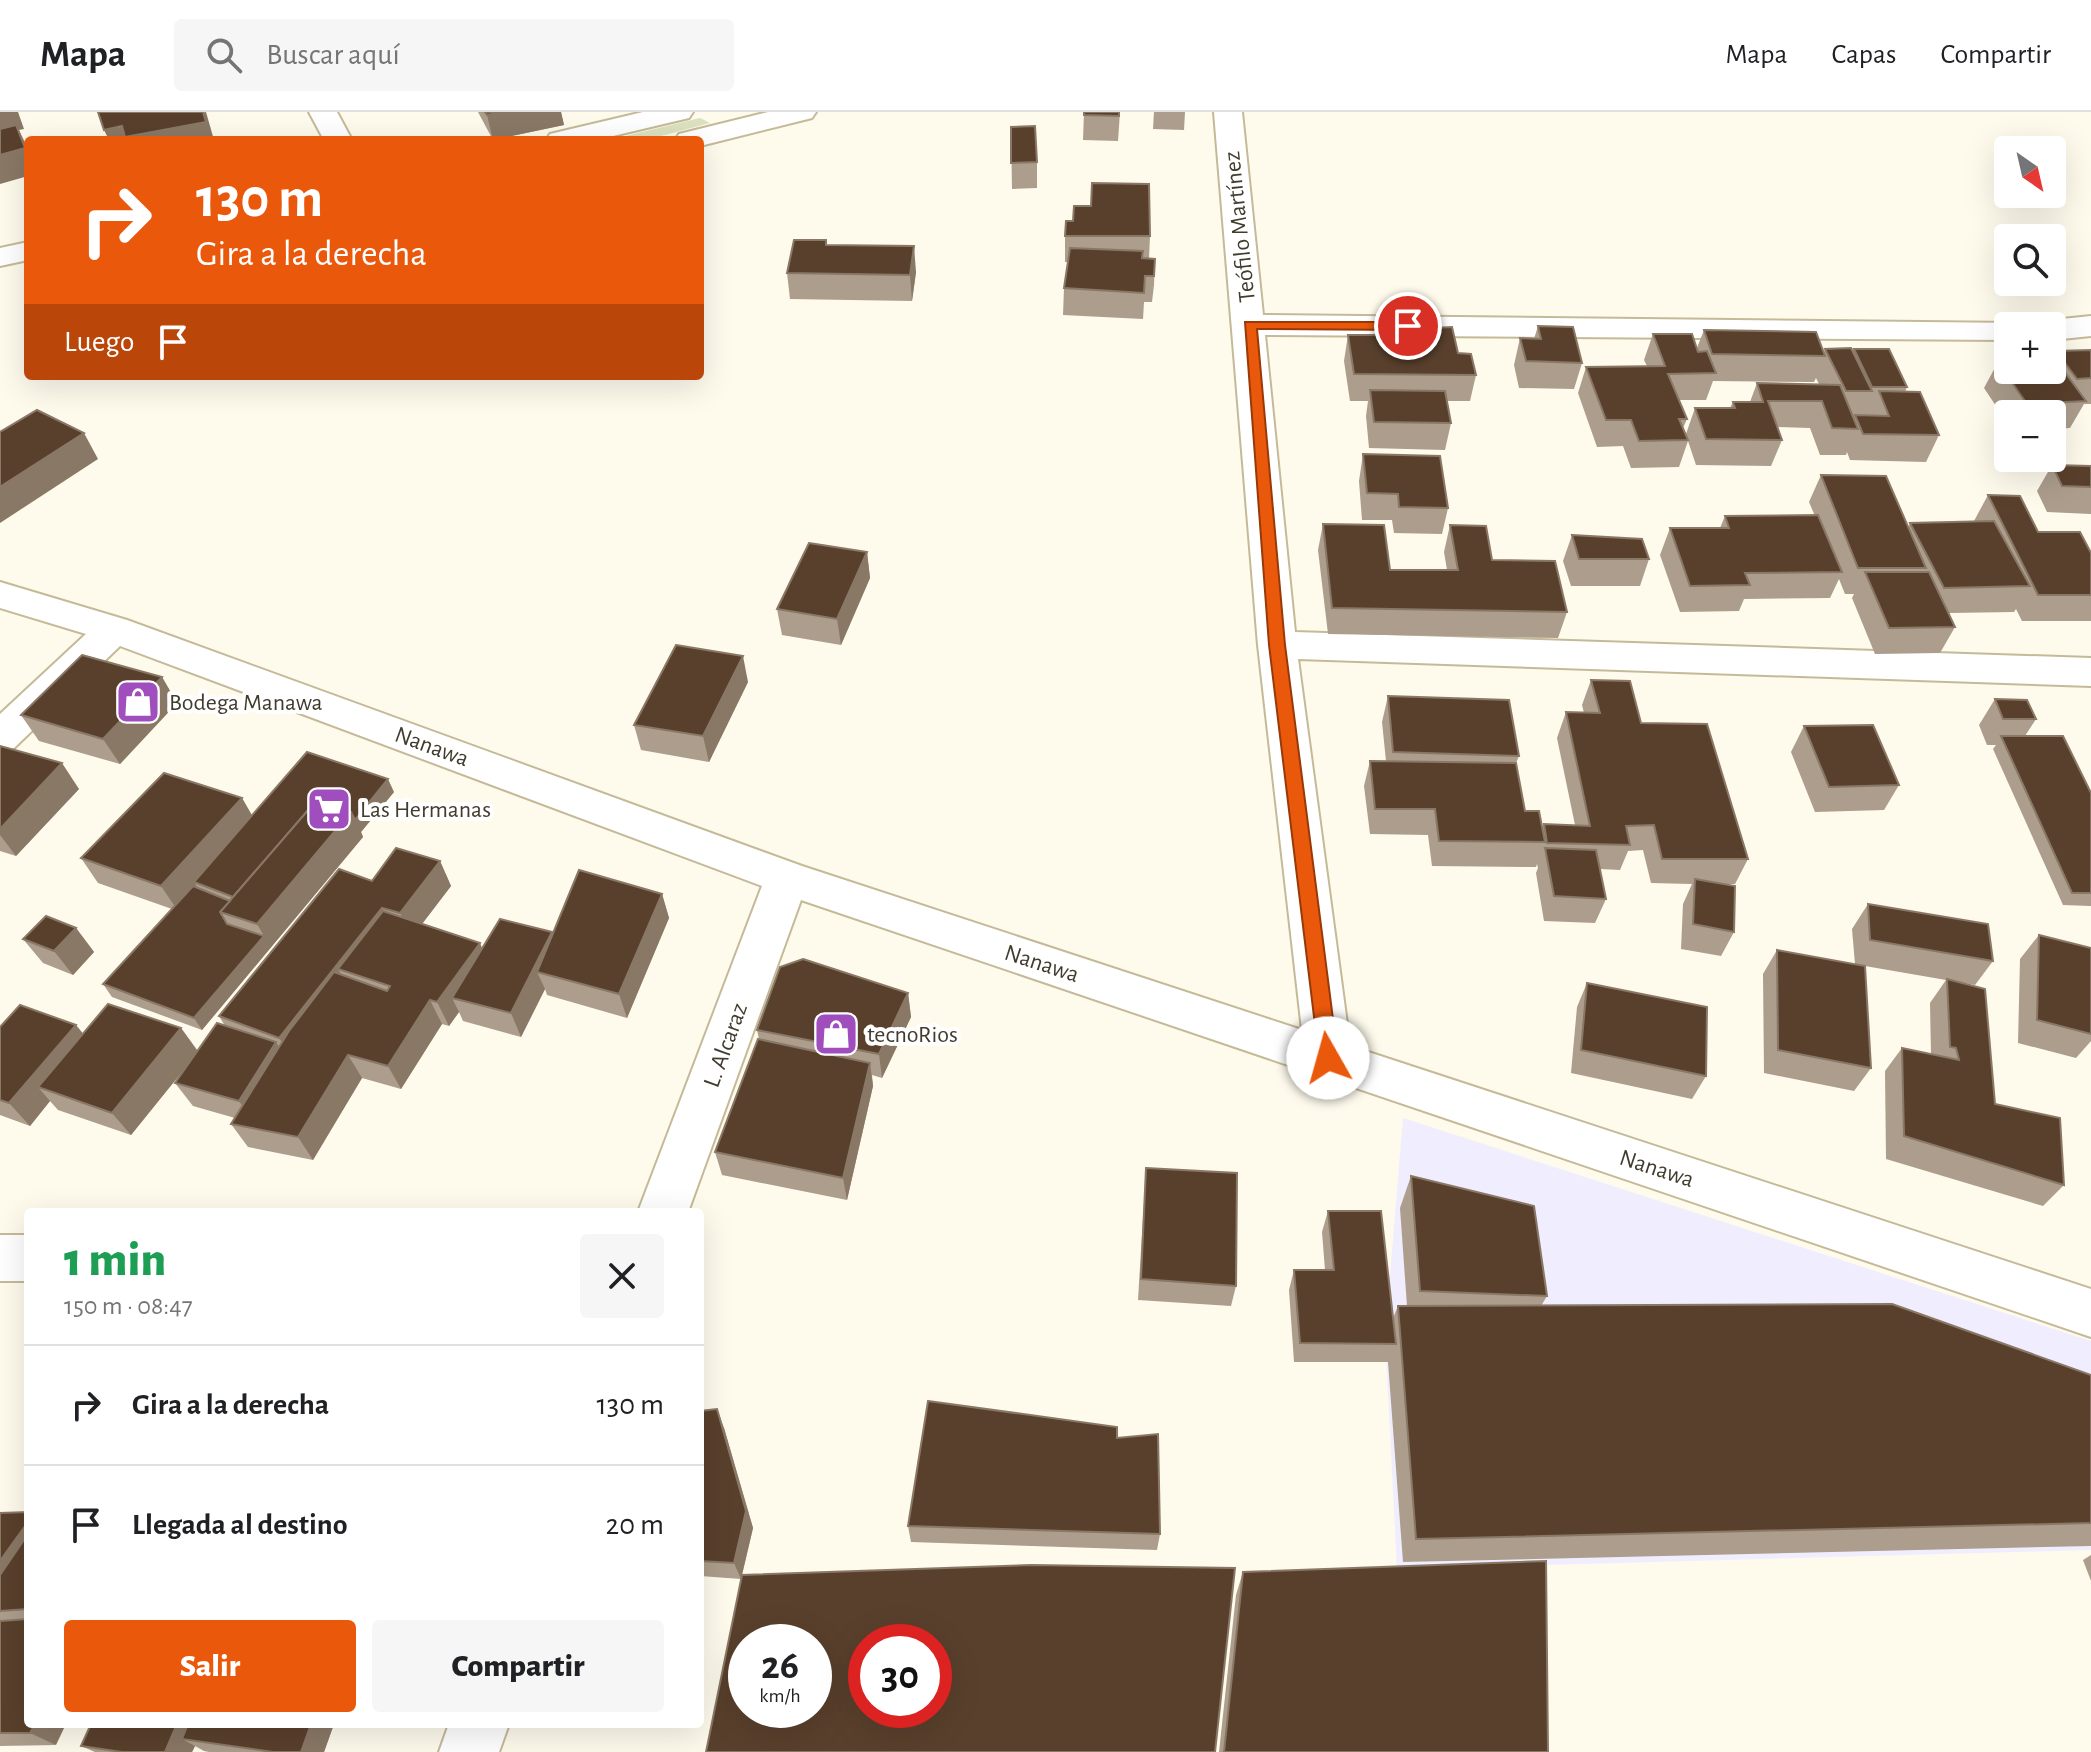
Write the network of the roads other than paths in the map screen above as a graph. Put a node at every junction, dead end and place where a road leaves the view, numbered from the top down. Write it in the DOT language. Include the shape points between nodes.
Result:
graph roads {
  1 [pos="323,112"];
  2 [pos="679,112"];
  3 [pos="802,112"];
  4 [pos="1228,112"];
  5 [pos="726,121"];
  6 [pos="336,136"];
  7 [pos="577,136"];
  8 [pos="697,136"];
  9 [pos="24,252"];
  10 [pos="0,257"];
  11 [pos="1250,325"];
  12 [pos="2091,326"];
  13 [pos="2066,329"];
  14 [pos="1994,330"];
  15 [pos="0,595"];
  16 [pos="114,629"];
  17 [pos="1277,645"];
  18 [pos="2091,672"];
  19 [pos="0,738"];
  20 [pos="787,878"];
  21 [pos="1328,1058"];
  22 [pos="664,1208"];
  23 [pos="0,1258"];
  24 [pos="24,1258"];
  25 [pos="2091,1313"];
  26 [pos="478,1728"];
  27 [pos="469,1752"];
  1 -- 6 [label="street"];
  2 -- 7 [label="street"];
  3 -- 5 [label="street"];
  4 -- 11 [label="street, Teófilo Martínez"];
  5 -- 8 [label="street"];
  9 -- 10 [label="street"];
  11 -- 14 [label="street"];
  11 -- 17 [label="street, Teófilo Martínez"];
  12 -- 13 [label="street"];
  15 -- 16 [label="street, Nanawa"];
  16 -- 19 [label="street"];
  16 -- 20 [label="street, Nanawa"];
  17 -- 18 [label="street"];
  17 -- 21 [label="street, Teófilo Martínez"];
  20 -- 21 [label="street, Nanawa"];
  20 -- 22 [label="street, L. Alcaraz"];
  21 -- 25 [label="street, Nanawa"];
  23 -- 24 [label="street"];
  26 -- 27 [label="street"];
}
